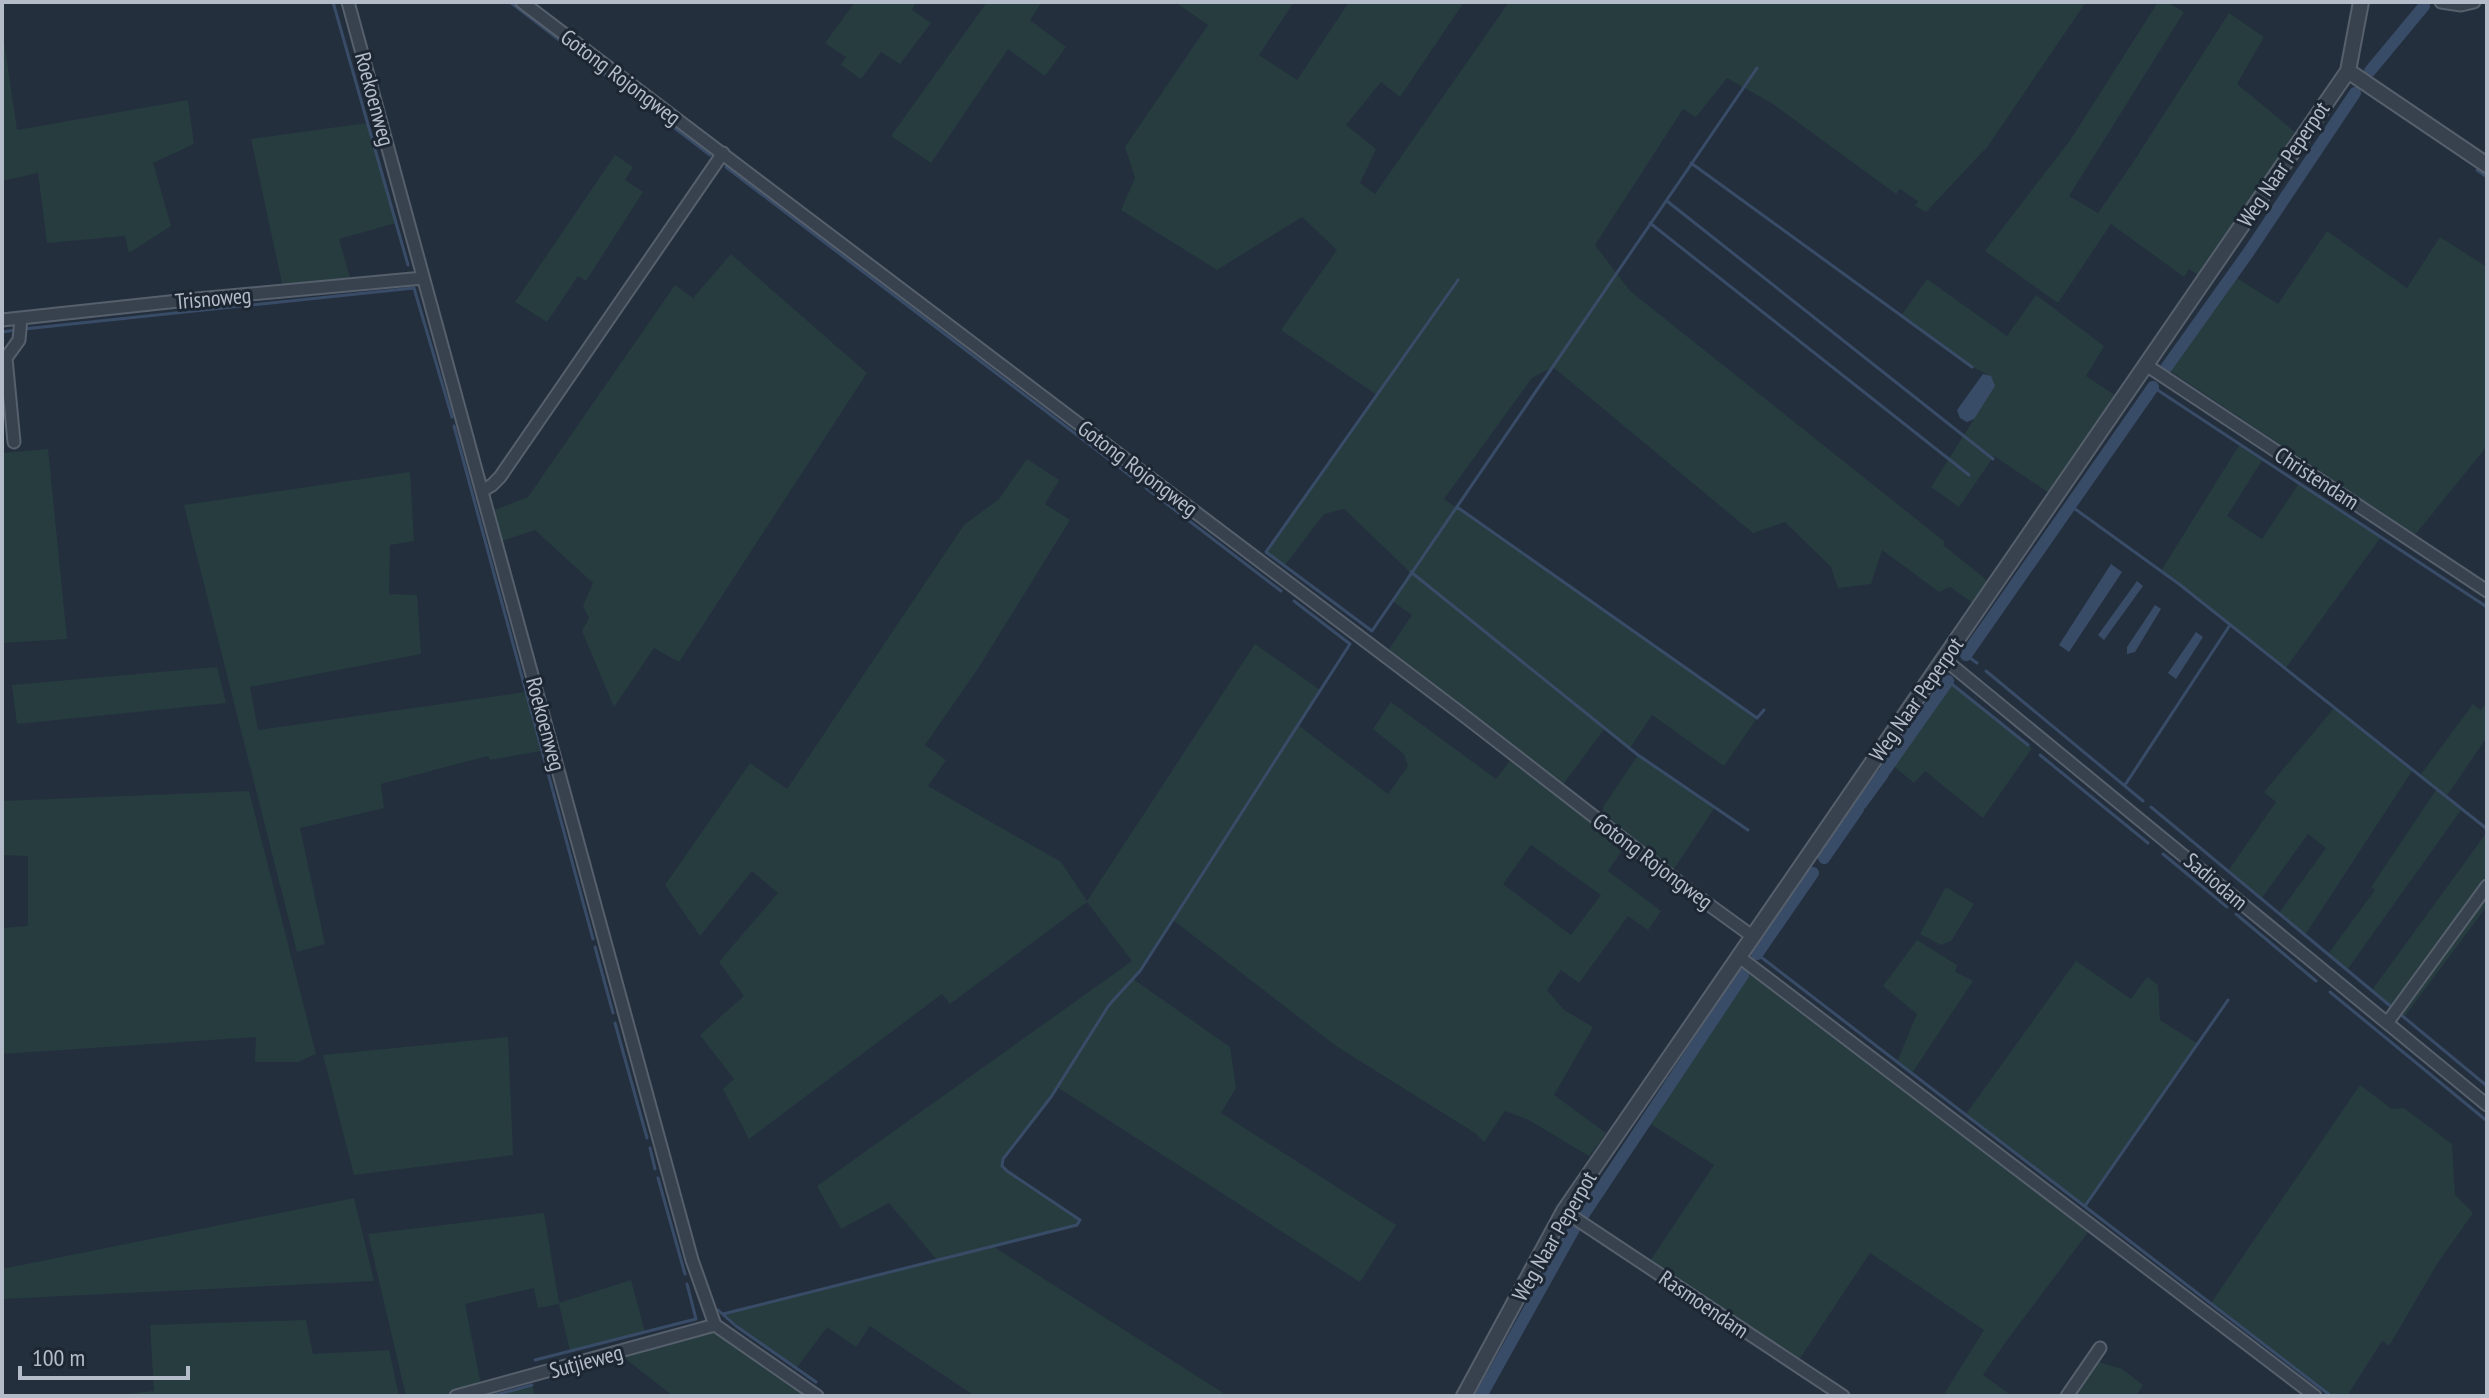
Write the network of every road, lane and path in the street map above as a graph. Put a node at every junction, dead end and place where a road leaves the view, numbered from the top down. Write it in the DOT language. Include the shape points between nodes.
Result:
graph roads {
  1 [pos="348,2"];
  2 [pos="522,2"];
  3 [pos="2361,2"];
  4 [pos="2441,2"];
  5 [pos="2474,2"];
  6 [pos="2348,71"];
  7 [pos="723,153"];
  8 [pos="2487,165"];
  9 [pos="423,278"];
  10 [pos="21,319"];
  11 [pos="2,320"];
  12 [pos="2146,365"];
  13 [pos="14,442"];
  14 [pos="482,491"];
  15 [pos="2487,591"];
  16 [pos="1944,659"];
  17 [pos="2487,886"];
  18 [pos="1752,936"];
  19 [pos="1738,956"];
  20 [pos="2387,1023"];
  21 [pos="2487,1105"];
  22 [pos="1564,1211"];
  23 [pos="715,1325"];
  24 [pos="2100,1348"];
  25 [pos="456,1396"];
  26 [pos="817,1396"];
  27 [pos="1464,1396"];
  28 [pos="1843,1396"];
  29 [pos="2067,1396"];
  30 [pos="2315,1396"];
  1 -- 9 [label="street, Roekoenweg"];
  2 -- 7 [label="street, Gotong Rojongweg"];
  3 -- 6 [label="street, Weg Naar Peperpot"];
  4 -- 5 [label="street"];
  6 -- 8 [label="street"];
  6 -- 12 [label="street, Weg Naar Peperpot"];
  7 -- 14 [label="street" via="500,477"];
  7 -- 18 [label="street, Gotong Rojongweg"];
  9 -- 10 [label="street, Trisnoweg"];
  9 -- 14 [label="street, Roekoenweg"];
  10 -- 11 [label="street, Trisnoweg"];
  10 -- 13 [label="street" via="19,340 6,358"];
  12 -- 15 [label="street, Christendam"];
  12 -- 16 [label="street, Weg Naar Peperpot"];
  14 -- 23 [label="street, Roekoenweg" via="692,1260"];
  16 -- 18 [label="street, Weg Naar Peperpot"];
  16 -- 20 [label="street, Sadiodam"];
  17 -- 20 [label="street"];
  18 -- 19 [label="street, Weg Naar Peperpot"];
  19 -- 22 [label="street, Weg Naar Peperpot"];
  19 -- 30 [label="street"];
  20 -- 21 [label="street, Sadiodam"];
  22 -- 27 [label="street, Weg Naar Peperpot"];
  22 -- 28 [label="street, Rasmoendam"];
  23 -- 25 [label="street, Sutjieweg"];
  23 -- 26 [label="street"];
  24 -- 29 [label="street"];
}
